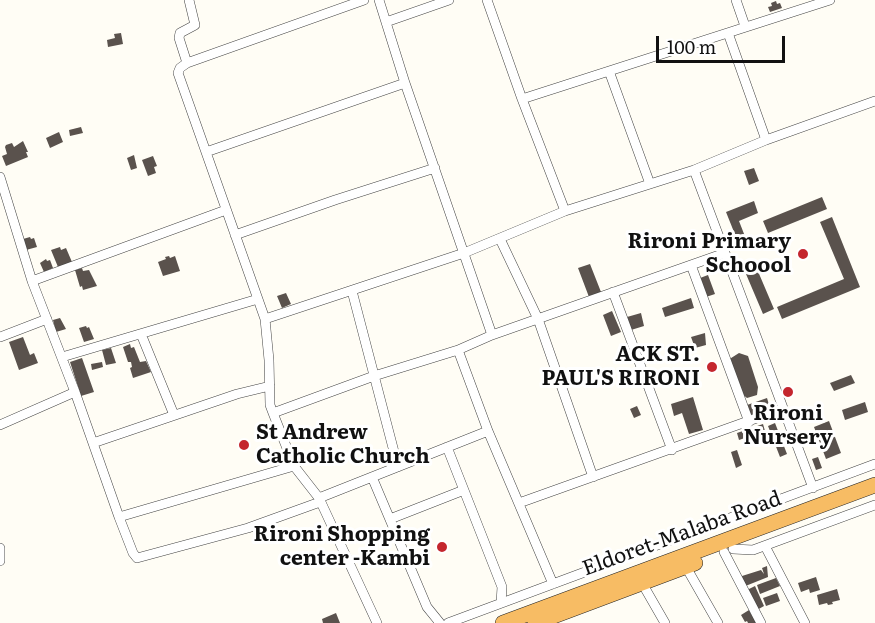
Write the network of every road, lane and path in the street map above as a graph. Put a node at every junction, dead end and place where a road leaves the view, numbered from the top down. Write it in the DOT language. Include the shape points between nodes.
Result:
graph roads {
  1 [pos="189,0"];
  2 [pos="364,0"];
  3 [pos="379,0"];
  4 [pos="449,0"];
  5 [pos="486,0"];
  6 [pos="736,0"];
  7 [pos="830,0"];
  8 [pos="386,22"];
  9 [pos="745,26"];
  10 [pos="728,33"];
  11 [pos="187,63"];
  12 [pos="609,71"];
  13 [pos="405,83"];
  14 [pos="522,99"];
  15 [pos="875,101"];
  16 [pos="766,140"];
  17 [pos="206,152"];
  18 [pos="435,168"];
  19 [pos="694,170"];
  20 [pos="0,177"];
  21 [pos="650,184"];
  22 [pos="226,210"];
  23 [pos="566,211"];
  24 [pos="236,235"];
  25 [pos="500,239"];
  26 [pos="725,252"];
  27 [pos="464,253"];
  28 [pos="691,265"];
  29 [pos="32,281"];
  30 [pos="352,291"];
  31 [pos="613,292"];
  32 [pos="258,299"];
  33 [pos="47,318"];
  34 [pos="265,319"];
  35 [pos="538,319"];
  36 [pos="141,334"];
  37 [pos="492,335"];
  38 [pos="0,337"];
  39 [pos="458,350"];
  40 [pos="62,357"];
  41 [pos="374,376"];
  42 [pos="270,386"];
  43 [pos="75,392"];
  44 [pos="782,409"];
  45 [pos="273,413"];
  46 [pos="174,415"];
  47 [pos="748,422"];
  48 [pos="0,425"];
  49 [pos="488,431"];
  50 [pos="93,443"];
  51 [pos="447,447"];
  52 [pos="672,450"];
  53 [pos="875,464"];
  54 [pos="294,466"];
  55 [pos="398,466"];
  56 [pos="372,477"];
  57 [pos="593,477"];
  58 [pos="875,485"];
  59 [pos="813,488"];
  60 [pos="464,490"];
  61 [pos="875,496"];
  62 [pos="320,500"];
  63 [pos="519,503"];
  64 [pos="875,506"];
  65 [pos="119,517"];
  66 [pos="390,519"];
  67 [pos="765,546"];
  68 [pos="0,548"];
  69 [pos="729,551"];
  70 [pos="0,561"];
  71 [pos="686,567"];
  72 [pos="642,583"];
  73 [pos="552,584"];
  74 [pos="501,603"];
  75 [pos="377,623"];
  76 [pos="440,623"];
  77 [pos="448,623"];
  78 [pos="503,623"];
  79 [pos="535,623"];
  80 [pos="665,623"];
  81 [pos="718,623"];
  82 [pos="761,623"];
  83 [pos="805,623"];
  1 -- 11 [label="street" via="195,25 180,33 179,38"];
  2 -- 11 [label="street"];
  3 -- 8 [label="street"];
  4 -- 8 [label="street"];
  5 -- 14 [label="street"];
  6 -- 9 [label="street"];
  7 -- 9 [label="street"];
  8 -- 13 [label="street"];
  9 -- 10 [label="street"];
  10 -- 12 [label="street"];
  10 -- 16 [label="street"];
  11 -- 17 [label="street" via="178,72"];
  12 -- 14 [label="street"];
  12 -- 21 [label="street"];
  13 -- 17 [label="street"];
  13 -- 18 [label="street"];
  14 -- 23 [label="street"];
  15 -- 16 [label="street"];
  16 -- 19 [label="street"];
  17 -- 22 [label="street"];
  18 -- 24 [label="street"];
  18 -- 27 [label="street"];
  19 -- 21 [label="street"];
  19 -- 26 [label="street"];
  20 -- 29 [label="street"];
  21 -- 23 [label="street"];
  22 -- 24 [label="street"];
  22 -- 29 [label="street"];
  23 -- 25 [label="street"];
  24 -- 32 [label="street"];
  25 -- 27 [label="street"];
  25 -- 35 [label="street"];
  26 -- 28 [label="street"];
  26 -- 44 [label="street"];
  27 -- 30 [label="street"];
  27 -- 37 [label="street"];
  28 -- 31 [label="street"];
  28 -- 47 [label="street"];
  29 -- 33 [label="street"];
  30 -- 34 [label="street"];
  30 -- 41 [label="street"];
  31 -- 35 [label="street"];
  31 -- 52 [label="street"];
  32 -- 34 [label="street"];
  32 -- 36 [label="street"];
  33 -- 38 [label="street"];
  33 -- 40 [label="street"];
  34 -- 42 [label="street"];
  35 -- 37 [label="street"];
  35 -- 57 [label="street"];
  36 -- 40 [label="street"];
  36 -- 46 [label="street"];
  37 -- 39 [label="street"];
  39 -- 41 [label="street"];
  39 -- 49 [label="street"];
  40 -- 43 [label="street"];
  41 -- 45 [label="street"];
  41 -- 55 [label="street"];
  42 -- 45 [label="street"];
  42 -- 46 [label="street"];
  43 -- 48 [label="street"];
  43 -- 50 [label="street"];
  44 -- 47 [label="street"];
  44 -- 59 [label="street"];
  45 -- 54 [label="street"];
  46 -- 50 [label="street"];
  47 -- 52 [label="street"];
  49 -- 51 [label="street"];
  49 -- 63 [label="street"];
  50 -- 65 [label="street"];
  51 -- 55 [label="street"];
  51 -- 60 [label="street"];
  52 -- 57 [label="street"];
  53 -- 59 [label="street"];
  54 -- 62 [label="street"];
  54 -- 65 [label="street"];
  55 -- 56 [label="street"];
  56 -- 62 [label="street"];
  56 -- 66 [label="street"];
  57 -- 63 [label="street"];
  58 -- 78 [label="highway, Eldoret-Malaba Road"];
  59 -- 73 [label="street"];
  60 -- 66 [label="street"];
  60 -- 74 [label="street" via="502,587"];
  61 -- 69 [label="highway, Eldoret-Malaba Road"];
  62 -- 65 [label="street" via="248,528 137,558"];
  62 -- 75 [label="street"];
  63 -- 73 [label="street"];
  64 -- 67 [label="street, Eldoret-Malaba Road"];
  66 -- 76 [label="street" via="427,606"];
  67 -- 69 [label="street, Eldoret-Malaba Road"];
  67 -- 83 [label="street"];
  68 -- 70 [label="street"];
  69 -- 71 [label="highway, Eldoret-Malaba Road"];
  69 -- 82 [label="street"];
  71 -- 72 [label="highway, Eldoret-Malaba Road"];
  71 -- 81 [label="street"];
  72 -- 79 [label="highway, Eldoret-Malaba Road"];
  72 -- 80 [label="street"];
  73 -- 74 [label="street"];
  74 -- 77 [label="street"];
}
